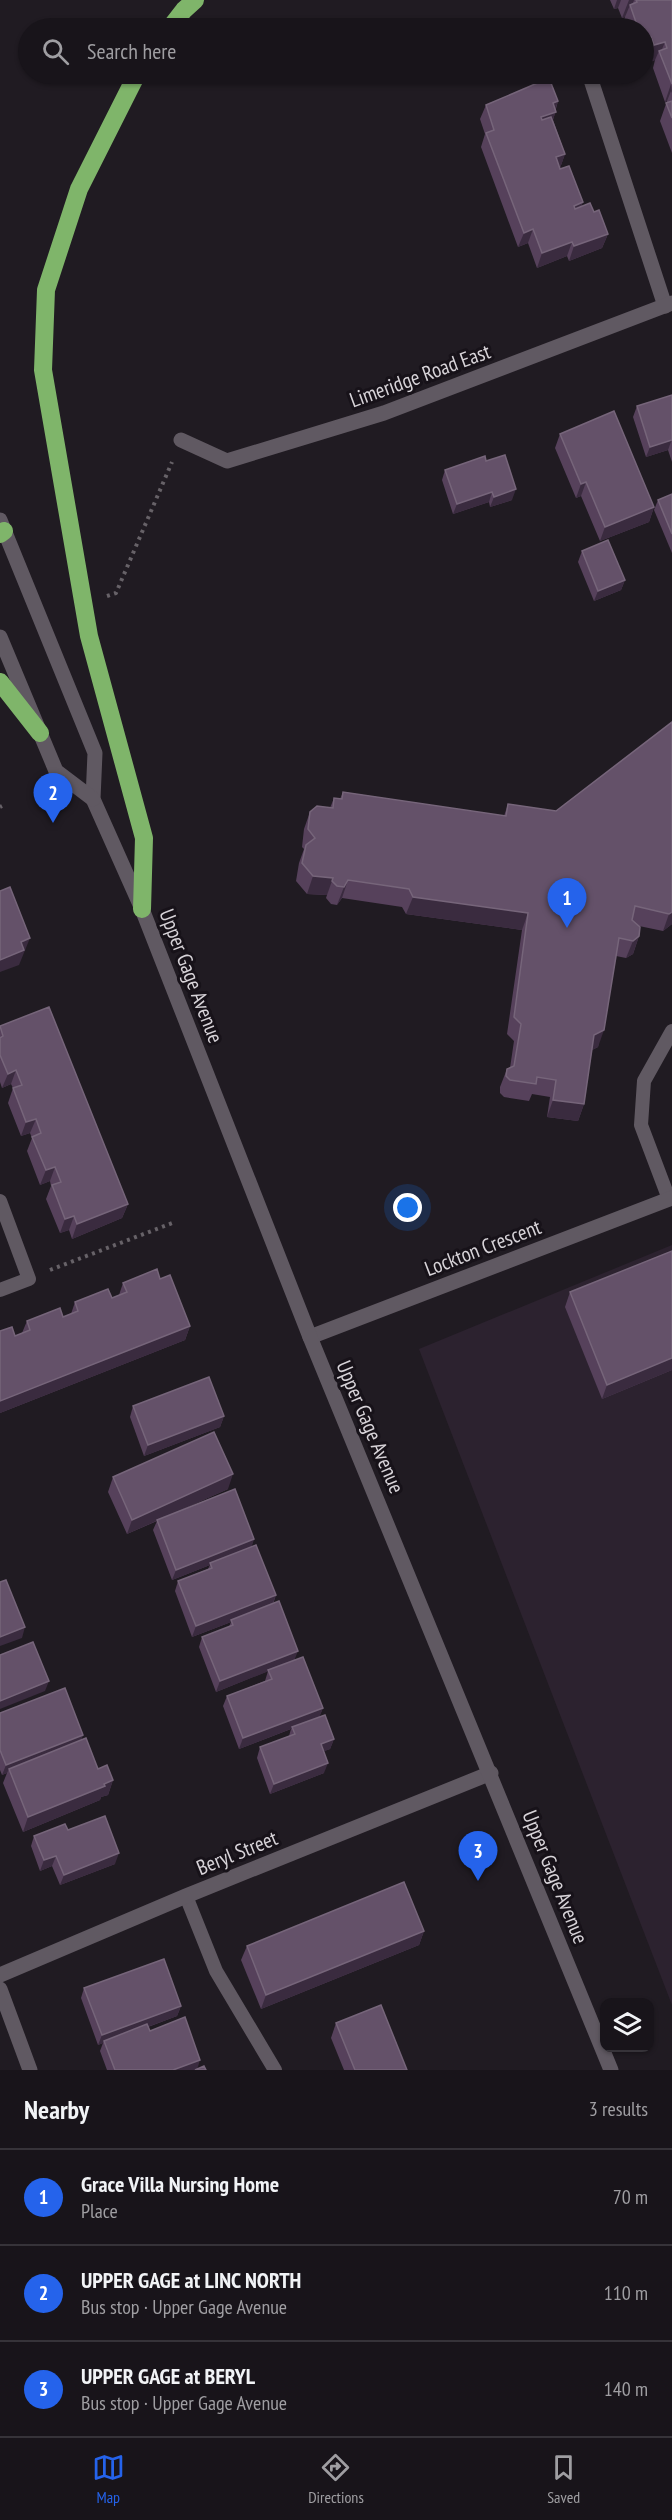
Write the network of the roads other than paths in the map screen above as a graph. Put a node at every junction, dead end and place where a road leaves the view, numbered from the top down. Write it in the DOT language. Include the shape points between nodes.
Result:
graph roads {
  1 [pos="195,0"];
  2 [pos="178,18"];
  3 [pos="132,84"];
  4 [pos="592,84"];
  5 [pos="669,305"];
  6 [pos="181,440"];
  7 [pos="1,528"];
  8 [pos="0,637"];
  9 [pos="0,682"];
  10 [pos="40,733"];
  11 [pos="93,799"];
  12 [pos="142,909"];
  13 [pos="672,1031"];
  14 [pos="671,1199"];
  15 [pos="0,1201"];
  16 [pos="0,1290"];
  17 [pos="310,1337"];
  18 [pos="491,1773"];
  19 [pos="186,1896"];
  20 [pos="0,1975"];
  21 [pos="0,1989"];
  22 [pos="30,2070"];
  23 [pos="275,2070"];
  24 [pos="611,2070"];
  1 -- 2 [label="highway"];
  3 -- 12 [label="highway" via="79,189 46,290 43,370 89,636 144,838"];
  4 -- 5 [label="main road"];
  5 -- 6 [label="main road, Limeridge Road East" via="384,413 227,461"];
  7 -- 11 [label="main road, Upper Gage Avenue" via="95,753"];
  8 -- 10 [label="main road, Upper Gage Avenue"];
  9 -- 10 [label="highway"];
  10 -- 11 [label="main road, Upper Gage Avenue" via="56,771"];
  11 -- 12 [label="main road, Upper Gage Avenue"];
  12 -- 17 [label="main road, Upper Gage Avenue"];
  13 -- 14 [label="lane" via="644,1082 641,1125"];
  14 -- 17 [label="main road, Lockton Crescent"];
  15 -- 16 [label="lane" via="29,1279"];
  17 -- 18 [label="main road, Upper Gage Avenue"];
  18 -- 19 [label="main road, Beryl Street"];
  18 -- 24 [label="main road, Upper Gage Avenue"];
  19 -- 20 [label="main road, Beryl Street"];
  19 -- 23 [label="lane" via="216,1971"];
  21 -- 22 [label="main road"];
}
